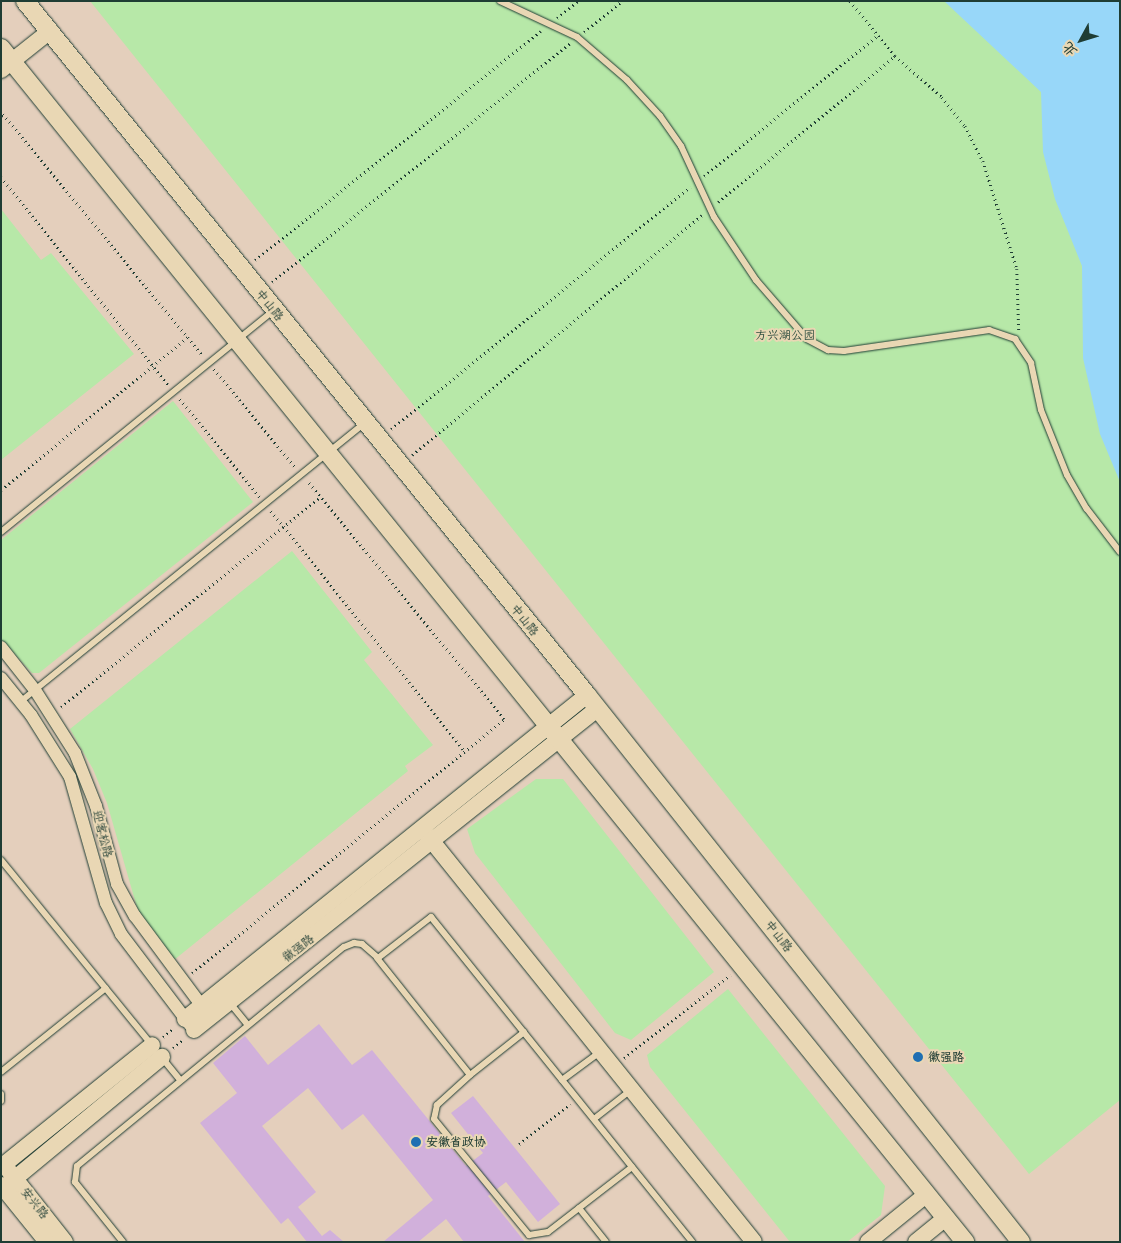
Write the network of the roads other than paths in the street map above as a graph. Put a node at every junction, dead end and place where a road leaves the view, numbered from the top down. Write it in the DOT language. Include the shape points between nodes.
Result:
graph roads {
  1 [pos="25,1"];
  2 [pos="500,1"];
  3 [pos="46,27"];
  4 [pos="4,57"];
  5 [pos="274,310"];
  6 [pos="237,340"];
  7 [pos="365,423"];
  8 [pos="328,453"];
  9 [pos="1,532"];
  10 [pos="1120,552"];
  11 [pos="2,650"];
  12 [pos="1,678"];
  13 [pos="35,690"];
  14 [pos="20,702"];
  15 [pos="592,702"];
  16 [pos="554,732"];
  17 [pos="428,836"];
  18 [pos="1,860"];
  19 [pos="377,958"];
  20 [pos="106,988"];
  21 [pos="224,996"];
  22 [pos="205,1011"];
  23 [pos="190,1024"];
  24 [pos="248,1025"];
  25 [pos="524,1032"];
  26 [pos="157,1051"];
  27 [pos="601,1051"];
  28 [pos="1,1072"];
  29 [pos="470,1075"];
  30 [pos="180,1080"];
  31 [pos="562,1080"];
  32 [pos="632,1089"];
  33 [pos="1,1094"];
  34 [pos="1,1101"];
  35 [pos="594,1119"];
  36 [pos="2,1164"];
  37 [pos="632,1167"];
  38 [pos="5,1185"];
  39 [pos="927,1194"];
  40 [pos="579,1208"];
  41 [pos="946,1218"];
  42 [pos="47,1242"];
  43 [pos="65,1242"];
  44 [pos="123,1242"];
  45 [pos="606,1242"];
  46 [pos="692,1242"];
  47 [pos="754,1242"];
  48 [pos="868,1242"];
  49 [pos="916,1242"];
  50 [pos="965,1242"];
  51 [pos="1021,1242"];
  1 -- 3 [label="main road, 中山路"];
  2 -- 10 [label="lane" via="577,37 627,80 660,116 681,146 710,208 756,280 807,339 828,350 844,351 989,330 1015,339 1031,363 1040,410 1067,475 1087,509"];
  3 -- 4 [label="street"];
  3 -- 5 [label="main road, 中山路"];
  4 -- 6 [label="main road"];
  5 -- 6 [label="lane"];
  5 -- 7 [label="main road, 中山路"];
  6 -- 8 [label="main road"];
  6 -- 9 [label="lane"];
  7 -- 8 [label="lane"];
  7 -- 15 [label="main road, 中山路"];
  8 -- 13 [label="lane"];
  8 -- 16 [label="main road"];
  11 -- 13 [label="street, 迎客松路"];
  12 -- 14 [label="street, 迎客松路"];
  13 -- 14 [label="lane"];
  13 -- 22 [label="street, 迎客松路" via="87,778 117,884 154,945"];
  14 -- 23 [label="street, 迎客松路" via="70,777 112,918"];
  15 -- 16 [label="street, 徽强路"];
  15 -- 51 [label="main road, 中山路"];
  16 -- 17 [label="street, 徽强路"];
  16 -- 39 [label="main road"];
  17 -- 21 [label="street, 徽强路"];
  17 -- 27 [label="street"];
  18 -- 20 [label="lane"];
  19 -- 24 [label="lane" via="362,944 349,944"];
  19 -- 25 [label="lane" via="431,917"];
  19 -- 29 [label="lane"];
  20 -- 26 [label="lane"];
  20 -- 28 [label="lane"];
  21 -- 22 [label="street, 徽强路"];
  21 -- 24 [label="lane"];
  22 -- 23 [label="street, 徽强路"];
  24 -- 30 [label="lane"];
  25 -- 29 [label="lane"];
  25 -- 31 [label="lane"];
  26 -- 30 [label="lane"];
  26 -- 36 [label="street"];
  26 -- 38 [label="street"];
  27 -- 31 [label="lane"];
  27 -- 32 [label="street"];
  29 -- 40 [label="lane" via="440,1101 434,1111 434,1119 524,1231 545,1234"];
  30 -- 44 [label="lane" via="74,1170 75,1182"];
  31 -- 35 [label="lane"];
  32 -- 35 [label="lane"];
  32 -- 47 [label="street"];
  33 -- 34 [label="lane"];
  35 -- 37 [label="lane"];
  36 -- 38 [label="street, 安兴路"];
  37 -- 40 [label="lane"];
  37 -- 46 [label="lane"];
  38 -- 42 [label="street, 安兴路"];
  38 -- 43 [label="street, 安兴路"];
  39 -- 41 [label="main road"];
  39 -- 48 [label="street"];
  40 -- 45 [label="lane"];
  41 -- 49 [label="street"];
  41 -- 50 [label="main road"];
}
